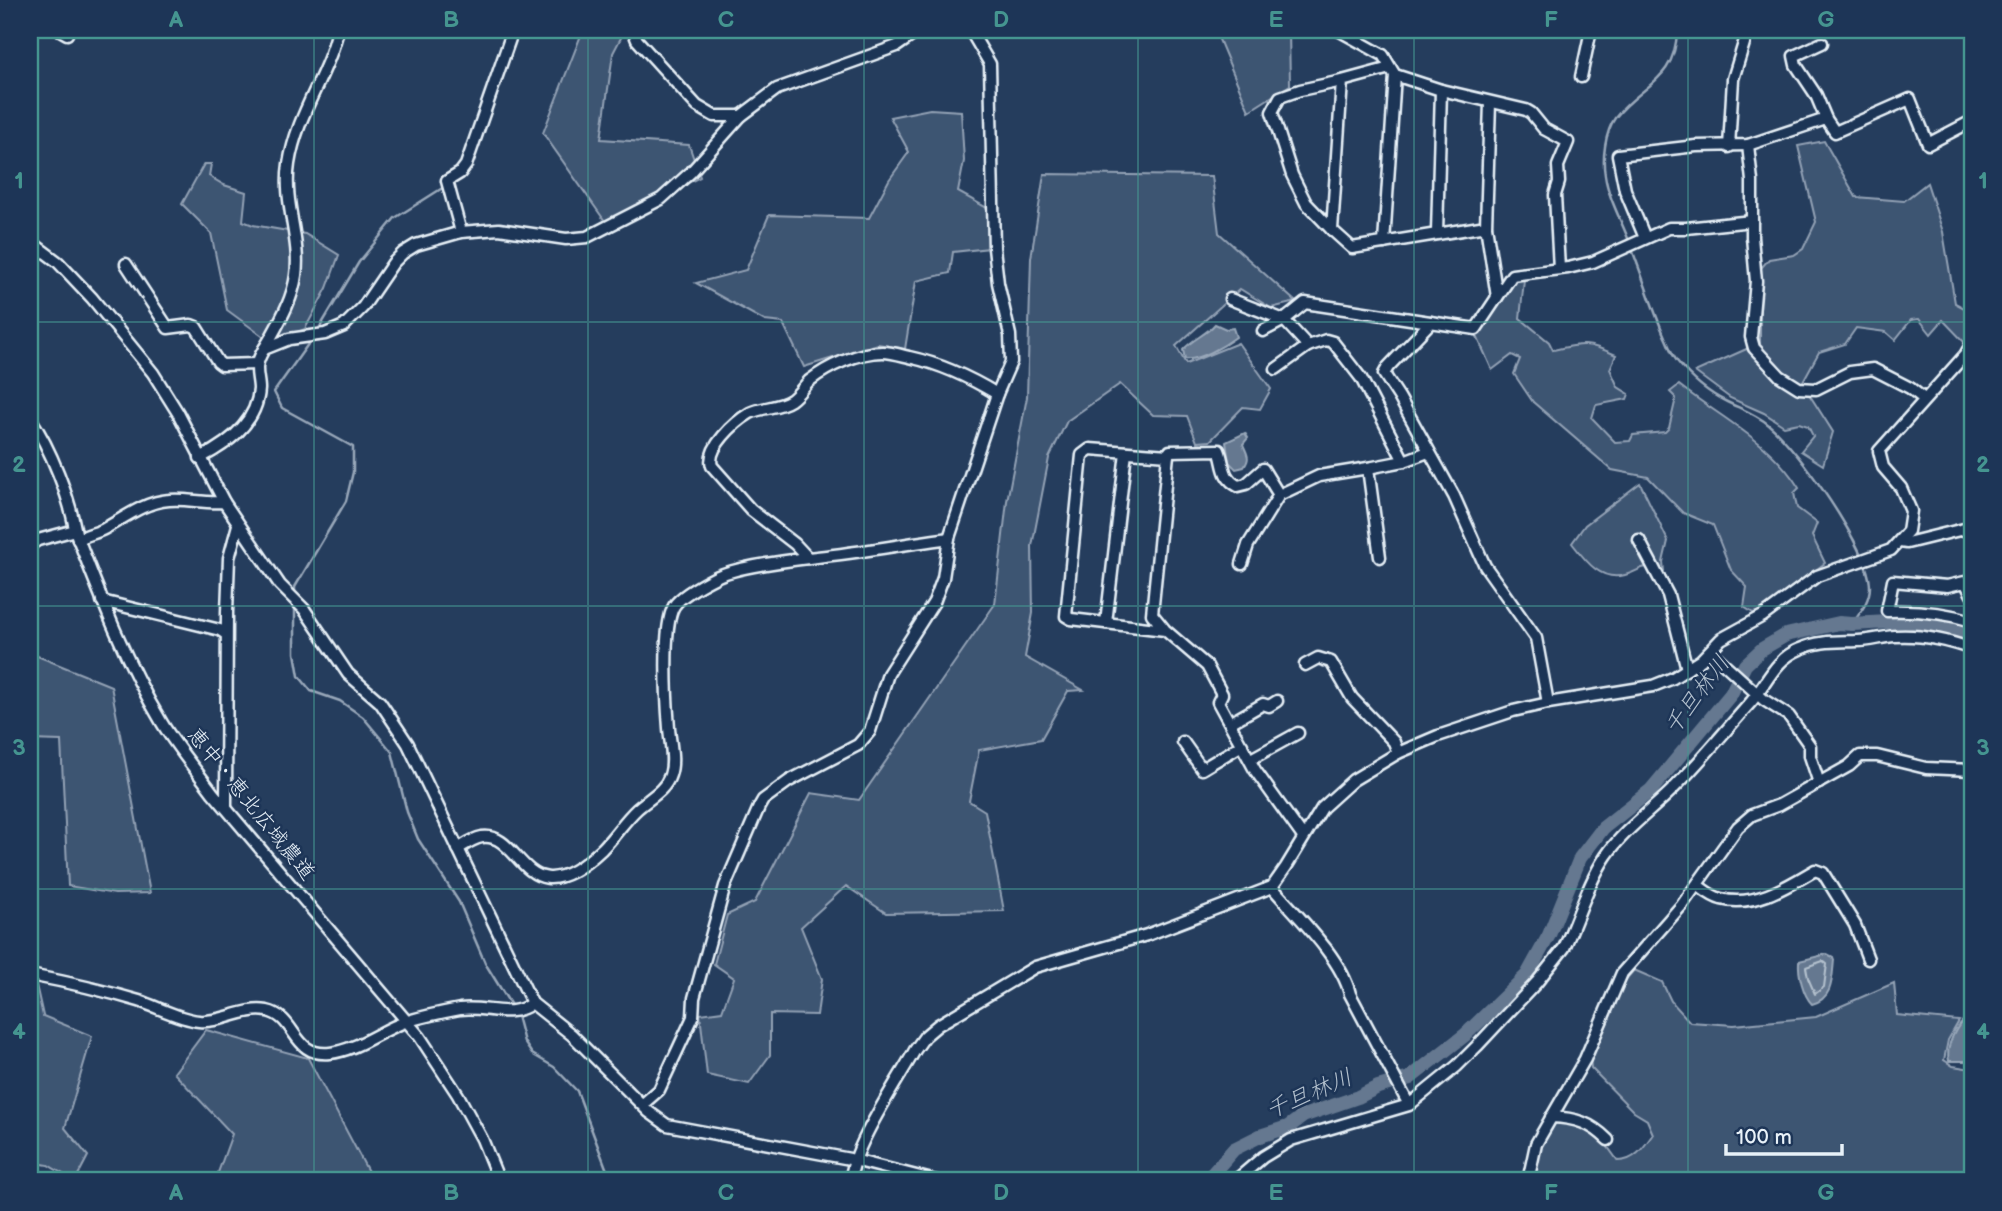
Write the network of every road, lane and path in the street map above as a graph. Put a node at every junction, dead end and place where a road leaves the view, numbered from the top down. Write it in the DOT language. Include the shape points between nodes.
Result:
graph roads {
  1 [pos="60,30"];
  2 [pos="69,30"];
  3 [pos="338,30"];
  4 [pos="513,30"];
  5 [pos="633,30"];
  6 [pos="920,30"];
  7 [pos="970,30"];
  8 [pos="1338,30"];
  9 [pos="1591,30"];
  10 [pos="1748,30"];
  11 [pos="1822,43"];
  12 [pos="1393,71"];
  13 [pos="1581,77"];
  14 [pos="1342,81"];
  15 [pos="1441,90"];
  16 [pos="1490,103"];
  17 [pos="741,116"];
  18 [pos="1826,119"];
  19 [pos="1972,121"];
  20 [pos="1748,145"];
  21 [pos="1729,147"];
  22 [pos="1752,221"];
  23 [pos="1486,226"];
  24 [pos="1332,230"];
  25 [pos="461,232"];
  26 [pos="1437,233"];
  27 [pos="1643,239"];
  28 [pos="30,241"];
  29 [pos="1384,243"];
  30 [pos="126,264"];
  31 [pos="1559,269"];
  32 [pos="1497,298"];
  33 [pos="1230,299"];
  34 [pos="1284,320"];
  35 [pos="1432,322"];
  36 [pos="1263,331"];
  37 [pos="1972,343"];
  38 [pos="1308,346"];
  39 [pos="264,349"];
  40 [pos="257,364"];
  41 [pos="1276,369"];
  42 [pos="997,394"];
  43 [pos="1924,399"];
  44 [pos="30,418"];
  45 [pos="1126,452"];
  46 [pos="1428,452"];
  47 [pos="1168,455"];
  48 [pos="200,458"];
  49 [pos="1404,461"];
  50 [pos="1368,468"];
  51 [pos="1279,495"];
  52 [pos="224,502"];
  53 [pos="238,525"];
  54 [pos="1972,527"];
  55 [pos="77,535"];
  56 [pos="949,538"];
  57 [pos="1639,540"];
  58 [pos="1900,541"];
  59 [pos="30,545"];
  60 [pos="1380,557"];
  61 [pos="808,558"];
  62 [pos="1242,564"];
  63 [pos="1972,596"];
  64 [pos="103,601"];
  65 [pos="1972,621"];
  66 [pos="1106,623"];
  67 [pos="1165,629"];
  68 [pos="226,634"];
  69 [pos="1972,649"];
  70 [pos="1710,651"];
  71 [pos="1305,665"];
  72 [pos="1687,669"];
  73 [pos="1755,691"];
  74 [pos="1277,701"];
  75 [pos="1548,703"];
  76 [pos="1230,723"];
  77 [pos="1298,733"];
  78 [pos="1183,742"];
  79 [pos="1242,745"];
  80 [pos="1398,753"];
  81 [pos="1251,759"];
  82 [pos="1972,770"];
  83 [pos="1819,783"];
  84 [pos="226,807"];
  85 [pos="1303,837"];
  86 [pos="458,849"];
  87 [pos="1697,885"];
  88 [pos="1272,887"];
  89 [pos="1868,959"];
  90 [pos="30,975"];
  91 [pos="533,1003"];
  92 [pos="408,1021"];
  93 [pos="1408,1103"];
  94 [pos="643,1104"];
  95 [pos="1551,1117"];
  96 [pos="1608,1140"];
  97 [pos="856,1160"];
  98 [pos="499,1181"];
  99 [pos="851,1181"];
  100 [pos="936,1181"];
  101 [pos="1236,1181"];
  102 [pos="1528,1181"];
  1 -- 2 [label="street" via="67,34"];
  3 -- 39 [label="street" via="294,141 288,186 296,275 287,306"];
  4 -- 25 [label="street" via="466,165 447,181"];
  5 -- 17 [label="street" via="697,107 714,116"];
  6 -- 17 [label="street" via="897,46 789,83"];
  7 -- 42 [label="street" via="990,64 994,248 1011,357"];
  8 -- 12 [label="street" via="1383,54"];
  9 -- 13 [label="street"];
  10 -- 21 [label="street" via="1733,79"];
  11 -- 18 [label="street" via="1794,56"];
  12 -- 14 [label="street"];
  12 -- 15 [label="street"];
  12 -- 29 [label="street"];
  14 -- 24 [label="street"];
  14 -- 24 [label="street" via="1280,97 1272,112 1306,203"];
  15 -- 16 [label="street"];
  15 -- 26 [label="street"];
  16 -- 23 [label="street"];
  16 -- 31 [label="street" via="1526,110 1568,142 1558,166 1555,195"];
  17 -- 25 [label="street" via="661,199 587,237 566,239 499,229"];
  18 -- 19 [label="street" via="1835,132 1910,99 1928,144"];
  18 -- 20 [label="street"];
  20 -- 21 [label="street"];
  20 -- 22 [label="street"];
  21 -- 27 [label="street" via="1618,155"];
  22 -- 27 [label="street" via="1669,228"];
  22 -- 43 [label="street" via="1756,281 1751,340 1774,370 1788,382 1808,389 1850,372 1873,369"];
  23 -- 26 [label="street"];
  23 -- 32 [label="street"];
  24 -- 29 [label="street" via="1352,248"];
  25 -- 39 [label="street" via="403,253 344,326"];
  26 -- 29 [label="street"];
  27 -- 31 [label="street" via="1593,262"];
  28 -- 48 [label="street" via="92,298 153,373"];
  30 -- 40 [label="street" via="168,328 196,327 222,365"];
  31 -- 32 [label="street" via="1512,275"];
  32 -- 35 [label="street" via="1476,329"];
  33 -- 34 [label="street"];
  34 -- 35 [label="street" via="1310,303"];
  34 -- 36 [label="street"];
  34 -- 38 [label="street"];
  35 -- 46 [label="street" via="1384,374"];
  37 -- 43 [label="street"];
  38 -- 41 [label="street"];
  38 -- 49 [label="street" via="1330,340 1344,355"];
  39 -- 40 [label="street"];
  40 -- 48 [label="street" via="259,390 246,424 220,448"];
  42 -- 56 [label="street"];
  42 -- 61 [label="street" via="927,361 885,351 864,353 810,381 789,402 740,421 715,446 709,459 712,466 751,510"];
  43 -- 58 [label="street" via="1879,451 1883,467 1901,488 1911,511 1910,524"];
  44 -- 55 [label="street, 恵中・恵北広域農道" via="48,452"];
  45 -- 47 [label="street"];
  45 -- 66 [label="street"];
  45 -- 66 [label="street" via="1093,448 1082,455 1065,610 1071,619"];
  46 -- 49 [label="street"];
  46 -- 75 [label="street" via="1493,580 1536,638"];
  47 -- 51 [label="street" via="1170,451 1219,450 1222,470 1234,484 1246,484 1263,469"];
  47 -- 67 [label="street" via="1152,614"];
  48 -- 52 [label="street"];
  49 -- 50 [label="street"];
  50 -- 51 [label="street" via="1319,476"];
  50 -- 60 [label="street"];
  51 -- 62 [label="street" via="1250,539"];
  52 -- 53 [label="street"];
  52 -- 55 [label="street" via="169,500 127,514 102,531"];
  53 -- 68 [label="street" via="229,558"];
  53 -- 86 [label="street" via="348,674 380,702 408,744"];
  54 -- 58 [label="street"];
  55 -- 59 [label="street"];
  55 -- 64 [label="street, 恵中・恵北広域農道"];
  56 -- 61 [label="street"];
  56 -- 94 [label="street" via="934,602 888,674 870,731 858,745 789,782 759,807 725,886 694,998 693,1017 659,1090"];
  57 -- 72 [label="street" via="1668,595"];
  58 -- 70 [label="street" via="1875,557 1816,576"];
  61 -- 86 [label="street" via="721,575 675,604 666,674 671,775 585,863 549,878 528,870 497,839 484,836"];
  63 -- 65 [label="street" via="1965,582 1947,586 1893,581 1887,611 1952,614"];
  64 -- 68 [label="street"];
  64 -- 84 [label="street, 恵中・恵北広域農道" via="162,723"];
  66 -- 67 [label="street"];
  67 -- 76 [label="street" via="1208,666 1222,694 1218,702"];
  68 -- 84 [label="street"];
  69 -- 73 [label="street" via="1922,636 1823,642 1782,659"];
  70 -- 72 [label="street"];
  70 -- 73 [label="street"];
  71 -- 80 [label="street" via="1318,658 1331,662 1352,698 1394,742"];
  72 -- 75 [label="street" via="1653,686"];
  73 -- 83 [label="street" via="1801,732 1810,746"];
  73 -- 101 [label="street" via="1699,763 1616,841 1558,957 1457,1066 1406,1107 1291,1140"];
  74 -- 76 [label="street"];
  75 -- 80 [label="street"];
  76 -- 79 [label="street"];
  77 -- 81 [label="street"];
  78 -- 79 [label="street" via="1202,769"];
  79 -- 81 [label="street"];
  80 -- 85 [label="street" via="1353,780 1322,808"];
  81 -- 85 [label="street"];
  82 -- 83 [label="street" via="1926,768 1860,756"];
  83 -- 87 [label="street" via="1752,815 1738,827"];
  84 -- 92 [label="street, 恵中・恵北広域農道"];
  85 -- 88 [label="street"];
  86 -- 91 [label="street"];
  87 -- 89 [label="street" via="1718,899 1734,901 1778,892 1815,870 1823,873 1855,925"];
  87 -- 95 [label="street" via="1622,973 1585,1059"];
  88 -- 93 [label="street" via="1347,980 1350,994"];
  88 -- 97 [label="street" via="1146,935 1035,967 938,1025 915,1050"];
  90 -- 92 [label="street" via="81,985 201,1021 254,1009 271,1012 287,1024 307,1051 316,1053 345,1049"];
  91 -- 92 [label="street" via="517,1010 461,1009"];
  91 -- 94 [label="street"];
  92 -- 98 [label="street, 恵中・恵北広域農道" via="458,1095"];
  94 -- 97 [label="street" via="667,1125"];
  95 -- 96 [label="street" via="1582,1121"];
  95 -- 102 [label="street" via="1536,1144"];
  97 -- 99 [label="street"];
  97 -- 100 [label="street"];
}
